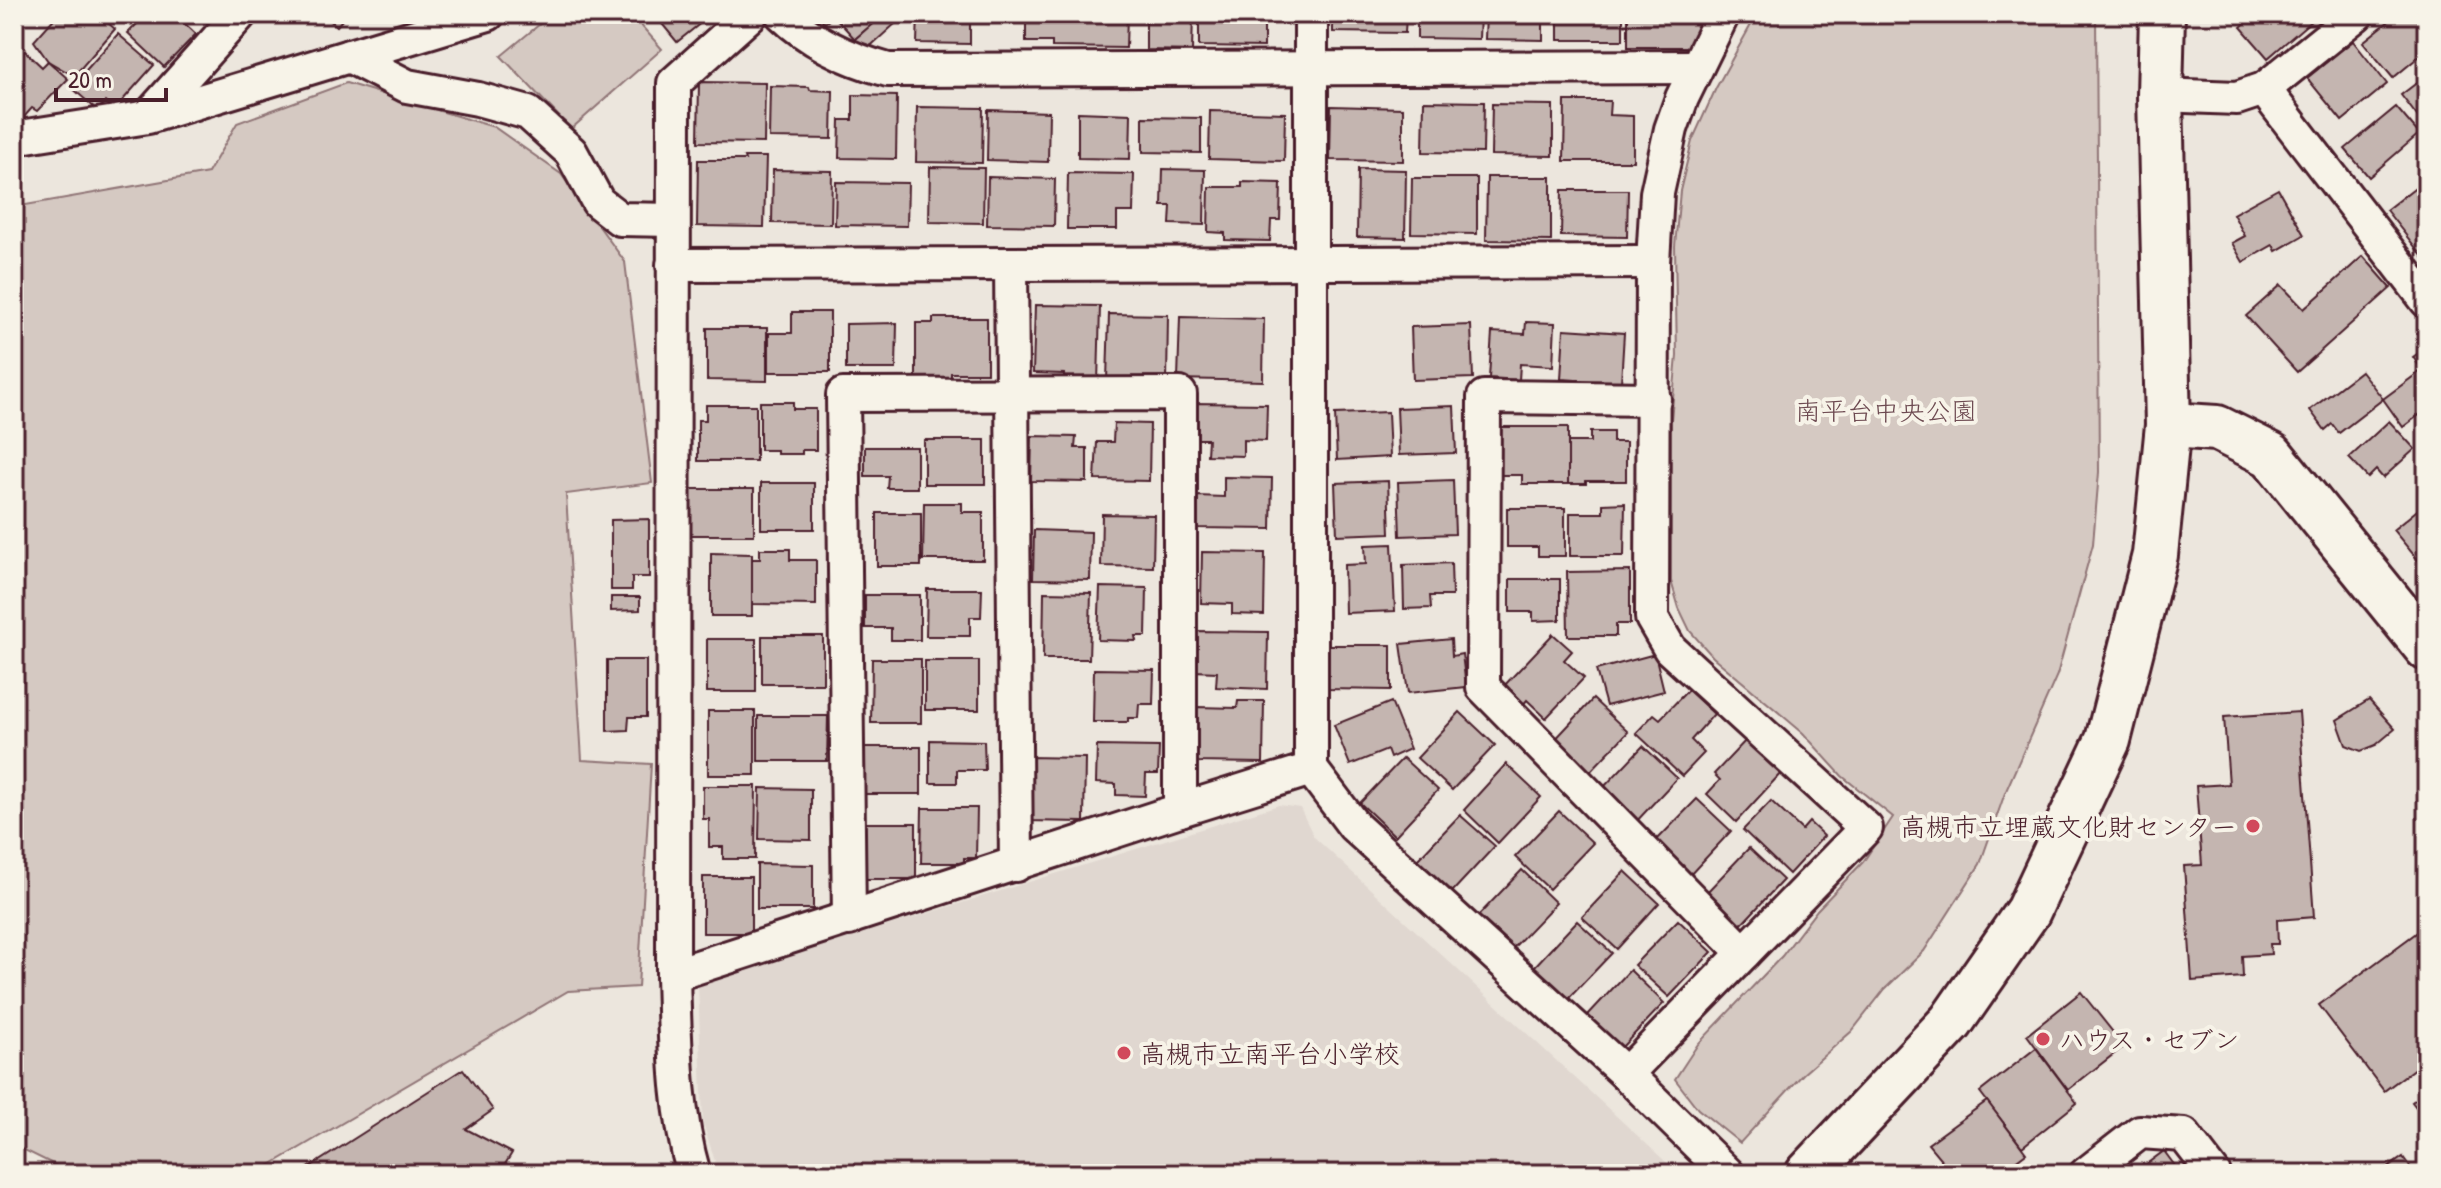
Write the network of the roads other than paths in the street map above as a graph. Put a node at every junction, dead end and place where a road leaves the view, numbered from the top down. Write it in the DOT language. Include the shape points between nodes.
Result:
graph roads {
  1 [pos="240,14"];
  2 [pos="488,14"];
  3 [pos="751,14"];
  4 [pos="782,14"];
  5 [pos="1311,14"];
  6 [pos="1723,14"];
  7 [pos="2162,14"];
  8 [pos="2357,14"];
  9 [pos="349,56"];
  10 [pos="1695,67"];
  11 [pos="1311,68"];
  12 [pos="2264,89"];
  13 [pos="2160,95"];
  14 [pos="148,117"];
  15 [pos="14,138"];
  16 [pos="673,220"];
  17 [pos="1311,262"];
  18 [pos="1653,262"];
  19 [pos="1011,264"];
  20 [pos="673,265"];
  21 [pos="2427,301"];
  22 [pos="1011,395"];
  23 [pos="1654,399"];
  24 [pos="2168,425"];
  25 [pos="2423,635"];
  26 [pos="1311,769"];
  27 [pos="1180,810"];
  28 [pos="1016,865"];
  29 [pos="849,919"];
  30 [pos="1744,953"];
  31 [pos="673,975"];
  32 [pos="1626,1074"];
  33 [pos="694,1174"];
  34 [pos="1728,1174"];
  35 [pos="1808,1174"];
  36 [pos="2086,1174"];
  37 [pos="2214,1174"];
  1 -- 14 [label="street"];
  2 -- 9 [label="street"];
  3 -- 16 [label="street" via="674,83"];
  4 -- 11 [label="street" via="835,52 888,70"];
  5 -- 11 [label="street"];
  6 -- 10 [label="street"];
  7 -- 13 [label="street"];
  8 -- 12 [label="street"];
  9 -- 14 [label="street"];
  9 -- 16 [label="street" via="407,86 528,113 571,152 598,202 620,219"];
  10 -- 11 [label="street"];
  10 -- 18 [label="street" via="1663,161"];
  11 -- 17 [label="street"];
  12 -- 13 [label="street" via="2237,98"];
  12 -- 21 [label="street"];
  13 -- 24 [label="street"];
  14 -- 15 [label="street"];
  16 -- 20 [label="street"];
  17 -- 18 [label="street"];
  17 -- 19 [label="street"];
  17 -- 26 [label="street"];
  18 -- 23 [label="street"];
  19 -- 20 [label="street"];
  19 -- 22 [label="street"];
  20 -- 31 [label="street"];
  22 -- 27 [label="street" via="1180,394"];
  22 -- 28 [label="street"];
  22 -- 29 [label="street" via="843,395"];
  23 -- 30 [label="street" via="1652,618 1670,649 1866,828"];
  23 -- 30 [label="street" via="1484,397 1483,687"];
  24 -- 25 [label="street" via="2217,428 2271,455"];
  24 -- 35 [label="street" via="2155,555 2108,740 2028,911 1951,1022"];
  26 -- 27 [label="street"];
  26 -- 32 [label="street" via="1354,826"];
  27 -- 28 [label="street"];
  28 -- 29 [label="street"];
  29 -- 31 [label="street"];
  30 -- 32 [label="street"];
  31 -- 33 [label="street" via="676,1085"];
  32 -- 34 [label="street"];
  36 -- 37 [label="street" via="2140,1132 2184,1135"];
}
